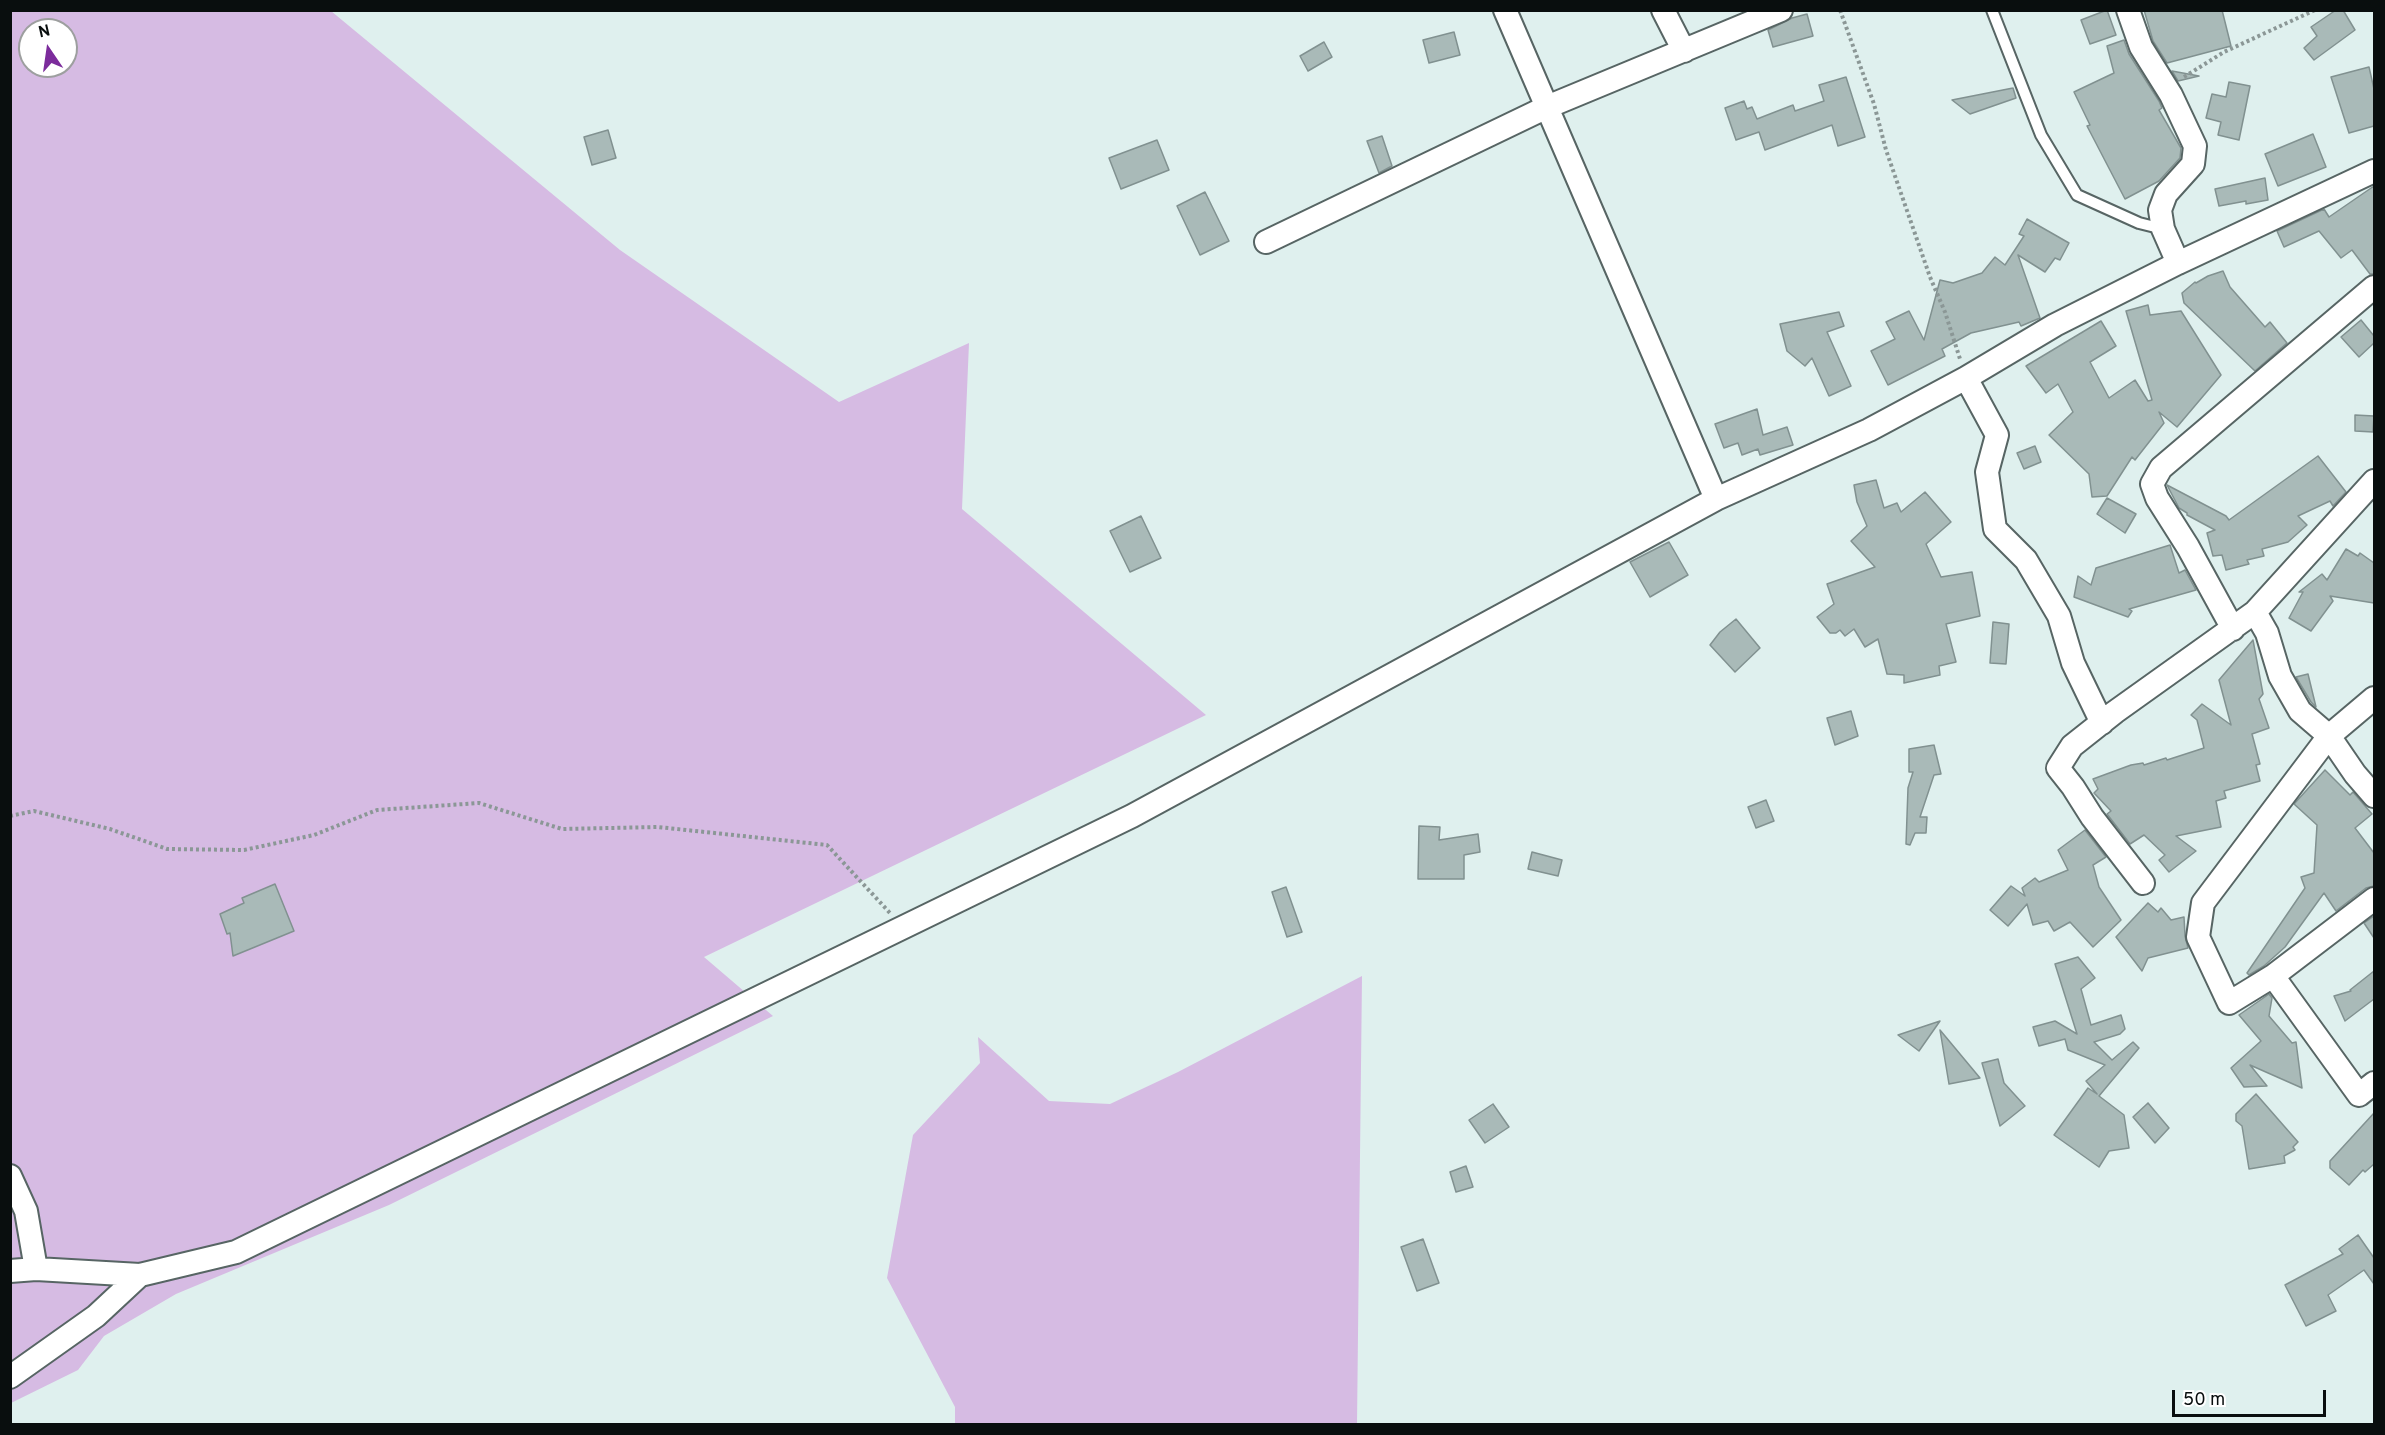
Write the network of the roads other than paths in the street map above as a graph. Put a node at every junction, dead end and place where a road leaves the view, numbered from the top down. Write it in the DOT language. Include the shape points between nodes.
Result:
graph roads {
  1 [pos="1505,10"];
  2 [pos="1663,10"];
  3 [pos="1781,10"];
  4 [pos="1992,10"];
  5 [pos="2128,10"];
  6 [pos="1684,51"];
  7 [pos="1547,107"];
  8 [pos="2374,171"];
  9 [pos="2163,229"];
  10 [pos="1266,242"];
  11 [pos="2178,262"];
  12 [pos="2374,287"];
  13 [pos="1966,378"];
  14 [pos="2374,481"];
  15 [pos="1716,499"];
  16 [pos="2255,612"];
  17 [pos="2233,629"];
  18 [pos="2374,698"];
  19 [pos="2102,723"];
  20 [pos="2329,736"];
  21 [pos="2374,796"];
  22 [pos="2143,884"];
  23 [pos="2374,899"];
  24 [pos="2273,976"];
  25 [pos="2374,1083"];
  26 [pos="10,1176"];
  27 [pos="36,1269"];
  28 [pos="10,1270"];
  29 [pos="140,1275"];
  30 [pos="10,1377"];
  1 -- 7 [label="street"];
  2 -- 6 [label="street"];
  3 -- 6 [label="street"];
  4 -- 9 [label="lane" via="2041,135 2077,195 2139,223"];
  5 -- 9 [label="street" via="2141,47 2171,95 2195,146 2193,164 2166,194 2160,210"];
  6 -- 7 [label="street"];
  7 -- 10 [label="street"];
  7 -- 15 [label="street"];
  8 -- 11 [label="street"];
  9 -- 11 [label="street"];
  11 -- 13 [label="street" via="2055,325"];
  12 -- 17 [label="street" via="2161,468 2152,484"];
  13 -- 15 [label="street" via="1869,430"];
  13 -- 19 [label="street" via="1997,435 1987,472 1995,530 2026,560 2059,616 2073,663"];
  14 -- 16 [label="street"];
  15 -- 29 [label="street" via="1132,816 236,1252"];
  16 -- 17 [label="street"];
  16 -- 20 [label="street" via="2267,633 2280,676 2300,711"];
  17 -- 19 [label="street"];
  18 -- 20 [label="street"];
  19 -- 22 [label="street" via="2072,746 2058,768"];
  20 -- 21 [label="street"];
  20 -- 24 [label="street" via="2203,903 2198,937 2229,1003"];
  23 -- 24 [label="street"];
  24 -- 25 [label="street" via="2359,1095"];
  26 -- 27 [label="street" via="26,1210"];
  27 -- 28 [label="street"];
  27 -- 29 [label="street"];
  29 -- 30 [label="street" via="96,1316"];
}
